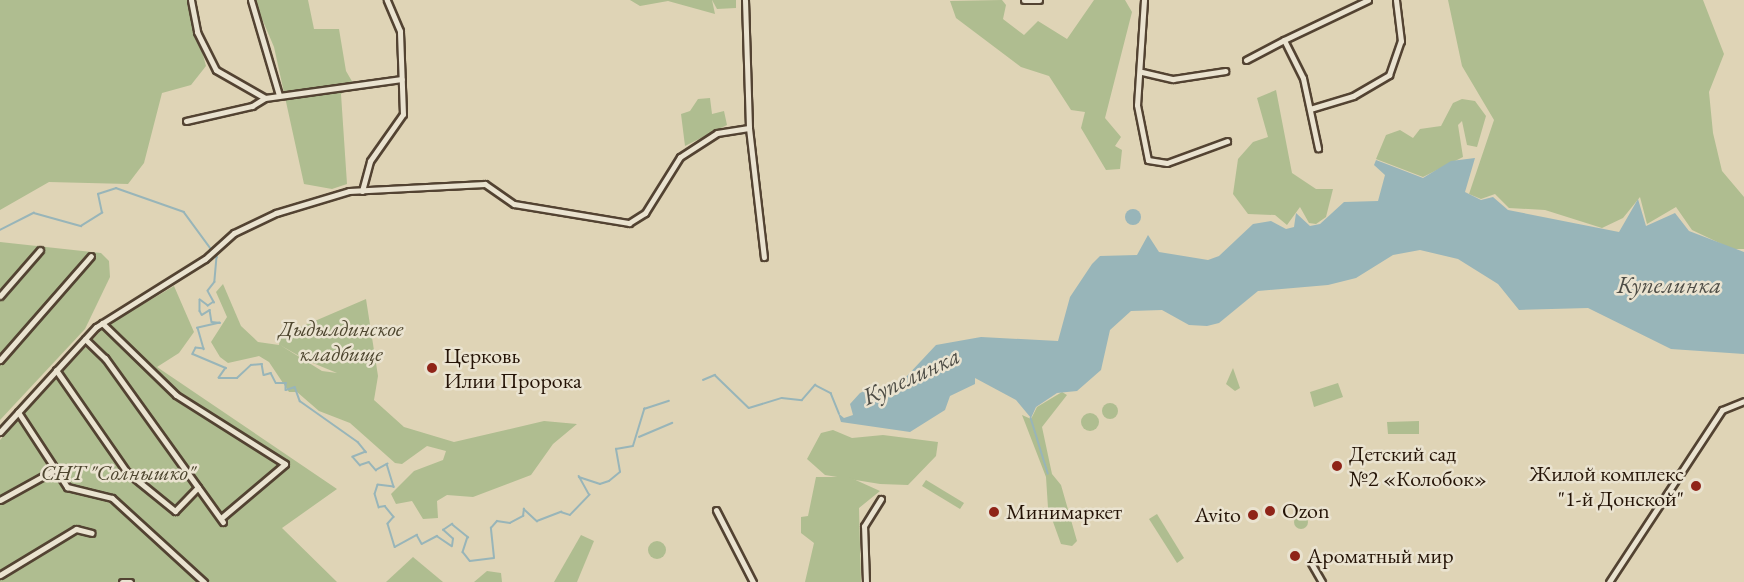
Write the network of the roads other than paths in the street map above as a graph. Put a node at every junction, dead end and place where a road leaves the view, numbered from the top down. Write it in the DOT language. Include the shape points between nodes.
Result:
graph roads {
  1 [pos="191,0"];
  2 [pos="251,0"];
  3 [pos="387,0"];
  4 [pos="745,0"];
  5 [pos="1024,0"];
  6 [pos="1039,0"];
  7 [pos="1144,0"];
  8 [pos="1368,0"];
  9 [pos="1396,0"];
  10 [pos="1284,40"];
  11 [pos="1246,60"];
  12 [pos="1225,71"];
  13 [pos="1142,72"];
  14 [pos="402,80"];
  15 [pos="279,95"];
  16 [pos="265,98"];
  17 [pos="1310,109"];
  18 [pos="186,121"];
  19 [pos="749,128"];
  20 [pos="1227,141"];
  21 [pos="1318,148"];
  22 [pos="362,191"];
  23 [pos="40,250"];
  24 [pos="91,256"];
  25 [pos="764,257"];
  26 [pos="0,296"];
  27 [pos="102,323"];
  28 [pos="85,339"];
  29 [pos="0,360"];
  30 [pos="56,370"];
  31 [pos="1744,401"];
  32 [pos="18,412"];
  33 [pos="0,432"];
  34 [pos="56,469"];
  35 [pos="198,487"];
  36 [pos="881,499"];
  37 [pos="0,500"];
  38 [pos="716,510"];
  39 [pos="92,532"];
  40 [pos="1311,563"];
  41 [pos="0,574"];
  42 [pos="122,582"];
  43 [pos="130,582"];
  44 [pos="204,582"];
  45 [pos="753,582"];
  46 [pos="866,582"];
  47 [pos="1322,582"];
  48 [pos="1610,582"];
  1 -- 16 [label="street" via="198,32 216,70"];
  2 -- 15 [label="street"];
  3 -- 14 [label="street" via="400,31"];
  4 -- 19 [label="street"];
  5 -- 6 [label="street"];
  7 -- 13 [label="street"];
  8 -- 10 [label="street"];
  9 -- 17 [label="street" via="1401,41 1389,75 1353,96"];
  10 -- 11 [label="street"];
  10 -- 17 [label="street" via="1303,78"];
  12 -- 13 [label="street" via="1173,79"];
  13 -- 20 [label="street" via="1137,105 1151,164"];
  14 -- 15 [label="street"];
  14 -- 22 [label="street" via="403,114 370,161"];
  15 -- 16 [label="street"];
  16 -- 18 [label="street" via="252,106"];
  17 -- 21 [label="street"];
  19 -- 22 [label="street" via="717,133 680,157 645,213 629,223 514,204 485,184"];
  19 -- 25 [label="street"];
  22 -- 27 [label="street" via="276,213 234,233 211,255"];
  23 -- 26 [label="street"];
  24 -- 29 [label="street"];
  27 -- 28 [label="street"];
  27 -- 35 [label="street" via="176,395 285,464 222,520"];
  28 -- 30 [label="street"];
  28 -- 35 [label="street" via="105,358"];
  30 -- 32 [label="street"];
  30 -- 35 [label="street" via="127,472 175,511"];
  31 -- 48 [label="street" via="1722,410"];
  32 -- 33 [label="street"];
  32 -- 34 [label="street"];
  34 -- 37 [label="street"];
  34 -- 44 [label="street" via="68,487 112,498"];
  36 -- 46 [label="street" via="864,526"];
  38 -- 45 [label="street"];
  39 -- 41 [label="street" via="76,530"];
  40 -- 47 [label="street"];
  42 -- 43 [label="street"];
}
